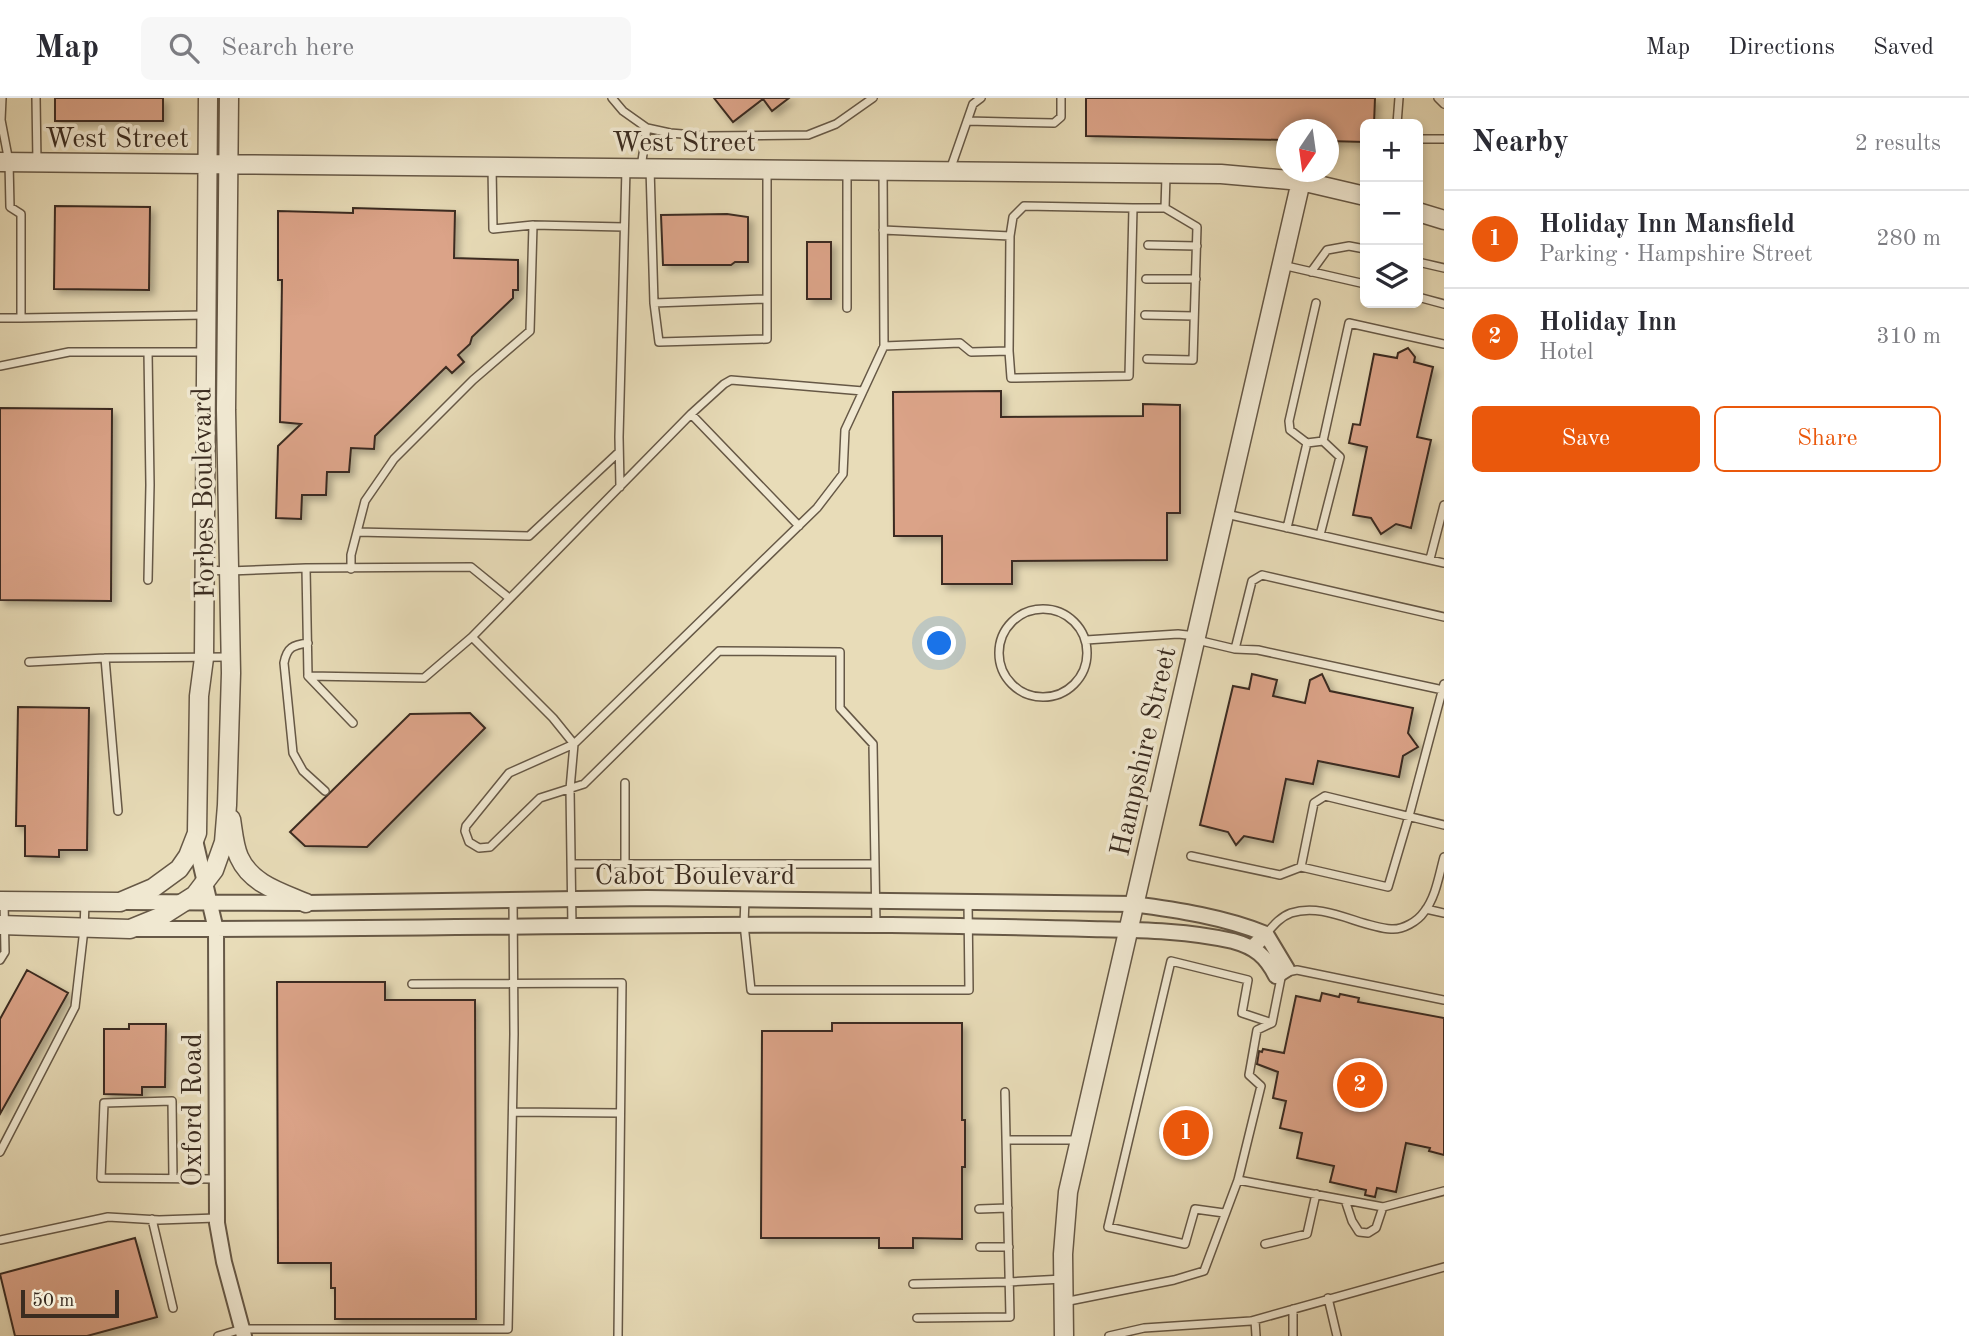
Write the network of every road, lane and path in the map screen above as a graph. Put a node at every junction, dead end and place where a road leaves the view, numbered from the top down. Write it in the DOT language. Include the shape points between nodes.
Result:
graph roads {
  1 [pos="2,98"];
  2 [pos="36,98"];
  3 [pos="208,98"];
  4 [pos="229,98"];
  5 [pos="612,98"];
  6 [pos="873,98"];
  7 [pos="981,98"];
  8 [pos="1061,98"];
  9 [pos="1399,98"];
  10 [pos="1438,98"];
  11 [pos="1444,104"];
  12 [pos="1397,119"];
  13 [pos="967,121"];
  14 [pos="647,128"];
  15 [pos="1423,139"];
  16 [pos="1444,139"];
  17 [pos="5,162"];
  18 [pos="37,162"];
  19 [pos="228,163"];
  20 [pos="208,164"];
  21 [pos="492,166"];
  22 [pos="639,167"];
  23 [pos="767,168"];
  24 [pos="847,169"];
  25 [pos="883,169"];
  26 [pos="950,170"];
  27 [pos="1167,173"];
  28 [pos="1276,178"];
  29 [pos="1301,182"];
  30 [pos="1305,182"];
  31 [pos="1360,195"];
  32 [pos="0,207"];
  33 [pos="10,207"];
  34 [pos="1133,208"];
  35 [pos="1165,208"];
  36 [pos="1423,214"];
  37 [pos="1444,220"];
  38 [pos="533,225"];
  39 [pos="624,228"];
  40 [pos="883,230"];
  41 [pos="1010,236"];
  42 [pos="1148,245"];
  43 [pos="1197,246"];
  44 [pos="1360,248"];
  45 [pos="1423,263"];
  46 [pos="1282,265"];
  47 [pos="1444,268"];
  48 [pos="1311,272"];
  49 [pos="1146,279"];
  50 [pos="1196,279"];
  51 [pos="1360,284"];
  52 [pos="767,299"];
  53 [pos="1423,299"];
  54 [pos="654,303"];
  55 [pos="1316,303"];
  56 [pos="1444,304"];
  57 [pos="847,308"];
  58 [pos="1145,315"];
  59 [pos="1194,316"];
  60 [pos="0,318"];
  61 [pos="21,318"];
  62 [pos="207,321"];
  63 [pos="227,327"];
  64 [pos="1444,344"];
  65 [pos="884,346"];
  66 [pos="1009,351"];
  67 [pos="148,352"];
  68 [pos="207,352"];
  69 [pos="1147,359"];
  70 [pos="0,366"];
  71 [pos="863,391"];
  72 [pos="691,414"];
  73 [pos="1323,441"];
  74 [pos="1307,443"];
  75 [pos="619,452"];
  76 [pos="620,487"];
  77 [pos="1444,505"];
  78 [pos="1224,514"];
  79 [pos="799,526"];
  80 [pos="1287,528"];
  81 [pos="356,532"];
  82 [pos="1320,535"];
  83 [pos="1430,559"];
  84 [pos="1444,563"];
  85 [pos="306,568"];
  86 [pos="351,569"];
  87 [pos="204,570"];
  88 [pos="229,571"];
  89 [pos="148,580"];
  90 [pos="509,598"];
  91 [pos="1444,617"];
  92 [pos="472,637"];
  93 [pos="1195,638"];
  94 [pos="1086,640"];
  95 [pos="308,643"];
  96 [pos="1235,649"];
  97 [pos="230,657"];
  98 [pos="105,658"];
  99 [pos="204,658"];
  100 [pos="29,662"];
  101 [pos="308,676"];
  102 [pos="1443,687"];
  103 [pos="353,723"];
  104 [pos="574,744"];
  105 [pos="625,783"];
  106 [pos="570,789"];
  107 [pos="325,791"];
  108 [pos="227,804"];
  109 [pos="118,811"];
  110 [pos="1409,816"];
  111 [pos="1444,825"];
  112 [pos="195,840"];
  113 [pos="1191,856"];
  114 [pos="1444,857"];
  115 [pos="572,864"];
  116 [pos="625,864"];
  117 [pos="874,864"];
  118 [pos="1301,867"];
  119 [pos="206,883"];
  120 [pos="513,898"];
  121 [pos="572,898"];
  122 [pos="745,898"];
  123 [pos="874,900"];
  124 [pos="2,901"];
  125 [pos="85,902"];
  126 [pos="120,902"];
  127 [pos="968,902"];
  128 [pos="183,903"];
  129 [pos="210,903"];
  130 [pos="306,903"];
  131 [pos="1133,904"];
  132 [pos="1426,909"];
  133 [pos="1444,913"];
  134 [pos="744,924"];
  135 [pos="2,925"];
  136 [pos="876,925"];
  137 [pos="969,926"];
  138 [pos="514,928"];
  139 [pos="572,928"];
  140 [pos="84,929"];
  141 [pos="130,929"];
  142 [pos="216,930"];
  143 [pos="1127,930"];
  144 [pos="1266,934"];
  145 [pos="1253,947"];
  146 [pos="0,960"];
  147 [pos="1282,973"];
  148 [pos="515,982"];
  149 [pos="412,984"];
  150 [pos="1444,1000"];
  151 [pos="1272,1023"];
  152 [pos="1005,1092"];
  153 [pos="513,1112"];
  154 [pos="620,1113"];
  155 [pos="1007,1140"];
  156 [pos="1079,1140"];
  157 [pos="0,1152"];
  158 [pos="173,1178"];
  159 [pos="215,1178"];
  160 [pos="1238,1180"];
  161 [pos="1444,1191"];
  162 [pos="1315,1194"];
  163 [pos="1345,1200"];
  164 [pos="1383,1207"];
  165 [pos="1008,1208"];
  166 [pos="979,1209"];
  167 [pos="1224,1213"];
  168 [pos="216,1218"];
  169 [pos="152,1219"];
  170 [pos="0,1240"];
  171 [pos="1265,1244"];
  172 [pos="980,1247"];
  173 [pos="1009,1247"];
  174 [pos="1444,1267"];
  175 [pos="1063,1279"];
  176 [pos="1009,1282"];
  177 [pos="913,1284"];
  178 [pos="1328,1298"];
  179 [pos="1063,1302"];
  180 [pos="173,1308"];
  181 [pos="1293,1308"];
  182 [pos="917,1318"];
  183 [pos="1255,1320"];
  184 [pos="243,1332"];
  185 [pos="508,1332"];
  186 [pos="218,1336"];
  187 [pos="618,1336"];
  188 [pos="1064,1336"];
  189 [pos="1109,1336"];
  190 [pos="1256,1336"];
  191 [pos="1293,1336"];
  192 [pos="1337,1336"];
  1 -- 17 [label="lane"];
  2 -- 18 [label="lane"];
  3 -- 20 [label="street, Forbes Boulevard"];
  4 -- 19 [label="street, Forbes Boulevard"];
  5 -- 14 [label="lane"];
  6 -- 14 [label="lane" via="836,124 808,135 707,136"];
  7 -- 13 [label="lane" via="973,104"];
  8 -- 13 [label="lane" via="1061,117 1054,123"];
  9 -- 12 [label="lane"];
  10 -- 11 [label="lane"];
  13 -- 26 [label="lane"];
  14 -- 22 [label="lane"];
  15 -- 16 [label="lane"];
  17 -- 18 [label="street, West Street"];
  17 -- 33 [label="lane"];
  18 -- 20 [label="street, West Street"];
  19 -- 20 [label="street, West Street"];
  19 -- 21 [label="street, West Street"];
  19 -- 63 [label="street, Forbes Boulevard"];
  20 -- 62 [label="street, Forbes Boulevard"];
  21 -- 22 [label="street, West Street"];
  21 -- 38 [label="lane" via="493,229"];
  22 -- 23 [label="street, West Street"];
  22 -- 39 [label="lane"];
  22 -- 54 [label="lane"];
  23 -- 24 [label="street, West Street"];
  23 -- 52 [label="lane"];
  24 -- 25 [label="street, West Street"];
  24 -- 57 [label="lane"];
  25 -- 26 [label="street, West Street"];
  25 -- 40 [label="lane"];
  26 -- 27 [label="street, West Street"];
  27 -- 28 [label="street, West Street"];
  27 -- 35 [label="lane"];
  29 -- 46 [label="street, Hampshire Street"];
  30 -- 31 [label="street, West Street"];
  32 -- 33 [label="lane"];
  33 -- 61 [label="lane" via="21,214"];
  34 -- 35 [label="lane"];
  34 -- 41 [label="lane" via="1024,206 1013,217"];
  34 -- 66 [label="lane" via="1129,376 1011,377"];
  35 -- 43 [label="lane" via="1197,227"];
  36 -- 37 [label="street"];
  38 -- 39 [label="lane"];
  38 -- 81 [label="lane" via="530,331 394,459 365,501"];
  39 -- 75 [label="lane"];
  40 -- 41 [label="lane"];
  40 -- 65 [label="lane"];
  41 -- 66 [label="lane"];
  42 -- 43 [label="lane"];
  43 -- 50 [label="lane"];
  44 -- 48 [label="lane" via="1327,250"];
  45 -- 47 [label="lane"];
  46 -- 48 [label="lane"];
  46 -- 78 [label="street, Hampshire Street"];
  48 -- 51 [label="lane"];
  49 -- 50 [label="lane"];
  50 -- 59 [label="lane"];
  52 -- 54 [label="lane"];
  52 -- 54 [label="lane" via="767,339 659,342"];
  53 -- 56 [label="lane"];
  55 -- 74 [label="lane" via="1289,421 1290,430"];
  58 -- 59 [label="lane"];
  59 -- 69 [label="lane" via="1193,360"];
  60 -- 61 [label="lane"];
  61 -- 62 [label="lane"];
  62 -- 63 [label="lane"];
  62 -- 68 [label="street, Forbes Boulevard"];
  63 -- 88 [label="street, Forbes Boulevard"];
  64 -- 73 [label="lane" via="1349,323"];
  65 -- 66 [label="lane" via="960,343 971,352"];
  65 -- 71 [label="lane"];
  67 -- 68 [label="lane"];
  67 -- 70 [label="lane" via="69,352"];
  67 -- 89 [label="lane"];
  68 -- 87 [label="street, Forbes Boulevard"];
  71 -- 72 [label="lane" via="731,380"];
  71 -- 79 [label="lane" via="845,430 843,474"];
  72 -- 76 [label="lane"];
  72 -- 79 [label="lane"];
  73 -- 74 [label="lane"];
  73 -- 82 [label="lane" via="1340,457"];
  74 -- 80 [label="lane"];
  75 -- 76 [label="lane"];
  75 -- 81 [label="lane" via="529,536"];
  76 -- 90 [label="lane"];
  77 -- 83 [label="lane"];
  78 -- 80 [label="lane"];
  78 -- 93 [label="street, Hampshire Street"];
  79 -- 104 [label="lane"];
  80 -- 82 [label="lane"];
  81 -- 86 [label="lane"];
  82 -- 83 [label="lane"];
  83 -- 84 [label="lane"];
  85 -- 86 [label="lane"];
  85 -- 88 [label="lane"];
  85 -- 95 [label="lane"];
  86 -- 90 [label="lane" via="471,567"];
  87 -- 88 [label="lane"];
  87 -- 99 [label="street, Forbes Boulevard"];
  88 -- 97 [label="street, Forbes Boulevard"];
  90 -- 92 [label="lane"];
  91 -- 96 [label="lane" via="1262,575 1252,581"];
  92 -- 101 [label="lane" via="424,678"];
  92 -- 104 [label="lane"];
  93 -- 94 [label="lane" via="1178,634"];
  93 -- 96 [label="lane"];
  93 -- 131 [label="street, Hampshire Street"];
  94 -- 94 [label="lane" via="1065,615 1044,609 1022,614 1002,639 1003,672 1027,694 1059,694 1083,672"];
  95 -- 101 [label="lane"];
  95 -- 107 [label="lane" via="293,645 286,651 284,663 293,753 303,771"];
  96 -- 102 [label="lane"];
  97 -- 99 [label="lane"];
  97 -- 108 [label="street, Forbes Boulevard"];
  98 -- 99 [label="lane"];
  98 -- 100 [label="lane"];
  98 -- 109 [label="lane"];
  99 -- 112 [label="street, Forbes Boulevard"];
  101 -- 103 [label="lane"];
  102 -- 110 [label="lane"];
  104 -- 106 [label="lane"];
  104 -- 106 [label="lane" via="509,773 468,820 466,837 479,848 490,847 540,798"];
  105 -- 116 [label="lane"];
  106 -- 115 [label="lane"];
  106 -- 117 [label="lane" via="584,784 719,651 840,652 840,708 873,744"];
  108 -- 119 [label="street, Forbes Boulevard" via="224,842"];
  108 -- 130 [label="street" via="245,867 268,888"];
  110 -- 111 [label="lane"];
  110 -- 118 [label="lane" via="1388,887"];
  110 -- 118 [label="lane" via="1325,796 1314,803"];
  112 -- 119 [label="street, Forbes Boulevard"];
  112 -- 126 [label="street, Forbes Boulevard" via="171,876"];
  113 -- 118 [label="lane" via="1280,875"];
  114 -- 132 [label="lane"];
  115 -- 116 [label="lane"];
  115 -- 121 [label="lane"];
  116 -- 117 [label="lane"];
  117 -- 123 [label="lane"];
  119 -- 128 [label="street, Forbes Boulevard"];
  119 -- 129 [label="street, Oxford Road"];
  120 -- 121 [label="street, Cabot Boulevard"];
  120 -- 130 [label="street, Cabot Boulevard"];
  120 -- 138 [label="lane"];
  121 -- 122 [label="street, Cabot Boulevard"];
  121 -- 139 [label="lane"];
  122 -- 123 [label="street, Cabot Boulevard"];
  122 -- 134 [label="lane"];
  123 -- 127 [label="street, Cabot Boulevard"];
  123 -- 136 [label="lane"];
  124 -- 125 [label="street, Forbes Boulevard"];
  124 -- 135 [label="lane"];
  125 -- 126 [label="street, Forbes Boulevard"];
  125 -- 140 [label="lane"];
  126 -- 128 [label="street, Cabot Boulevard"];
  127 -- 131 [label="street, Cabot Boulevard"];
  127 -- 137 [label="lane"];
  128 -- 129 [label="street, Cabot Boulevard"];
  128 -- 141 [label="street, Forbes Boulevard"];
  129 -- 130 [label="street, Cabot Boulevard"];
  129 -- 142 [label="street, Oxford Road"];
  131 -- 143 [label="street, Hampshire Street"];
  131 -- 144 [label="street, Cabot Boulevard" via="1169,908"];
  132 -- 133 [label="lane"];
  132 -- 144 [label="lane" via="1410,924 1393,929 1338,914 1291,913"];
  134 -- 136 [label="street, Cabot Boulevard"];
  134 -- 137 [label="lane" via="751,990 969,990"];
  134 -- 139 [label="street, Cabot Boulevard"];
  135 -- 140 [label="street, Forbes Boulevard"];
  135 -- 146 [label="lane" via="5,952"];
  136 -- 137 [label="street, Cabot Boulevard"];
  137 -- 143 [label="street, Cabot Boulevard"];
  138 -- 139 [label="street, Cabot Boulevard"];
  138 -- 142 [label="street, Cabot Boulevard"];
  138 -- 148 [label="lane"];
  140 -- 141 [label="street, Forbes Boulevard"];
  140 -- 157 [label="lane" via="75,1007"];
  141 -- 142 [label="street, Cabot Boulevard"];
  142 -- 159 [label="street, Oxford Road"];
  143 -- 145 [label="street, Cabot Boulevard" via="1191,934"];
  143 -- 156 [label="street, Hampshire Street"];
  144 -- 145 [label="street"];
  144 -- 147 [label="street" via="1287,969"];
  145 -- 147 [label="street" via="1276,976"];
  147 -- 150 [label="lane" via="1297,970"];
  147 -- 151 [label="lane"];
  148 -- 149 [label="lane"];
  148 -- 153 [label="lane"];
  148 -- 154 [label="lane" via="622,982"];
  151 -- 160 [label="lane" via="1257,1030 1249,1075 1261,1086"];
  151 -- 167 [label="lane" via="1242,1013 1248,980 1171,961 1108,1227 1185,1244 1195,1209"];
  152 -- 155 [label="lane"];
  153 -- 154 [label="lane"];
  153 -- 185 [label="lane"];
  154 -- 187 [label="lane"];
  155 -- 156 [label="lane"];
  155 -- 165 [label="lane"];
  156 -- 175 [label="street, Hampshire Street" via="1068,1192"];
  158 -- 158 [label="lane" via="101,1178 104,1103 172,1101"];
  158 -- 159 [label="lane"];
  159 -- 168 [label="street, Oxford Road"];
  160 -- 162 [label="lane"];
  160 -- 167 [label="lane"];
  161 -- 164 [label="lane"];
  162 -- 163 [label="lane"];
  162 -- 171 [label="lane" via="1307,1234"];
  163 -- 164 [label="lane"];
  163 -- 164 [label="lane" via="1359,1232 1376,1228"];
  165 -- 166 [label="lane"];
  165 -- 173 [label="lane"];
  167 -- 179 [label="lane" via="1204,1271"];
  168 -- 169 [label="lane"];
  168 -- 184 [label="street, Oxford Road"];
  169 -- 170 [label="lane" via="108,1217"];
  169 -- 180 [label="lane"];
  172 -- 173 [label="lane"];
  173 -- 176 [label="lane"];
  174 -- 178 [label="lane"];
  175 -- 176 [label="lane"];
  175 -- 179 [label="street, Hampshire Street"];
  176 -- 177 [label="lane"];
  176 -- 182 [label="lane" via="1010,1317"];
  178 -- 181 [label="lane"];
  178 -- 192 [label="lane"];
  179 -- 188 [label="street, Hampshire Street"];
  181 -- 183 [label="lane"];
  181 -- 191 [label="lane"];
  183 -- 189 [label="lane" via="1144,1328"];
  183 -- 190 [label="lane"];
  184 -- 185 [label="lane"];
  184 -- 186 [label="lane"];
}
